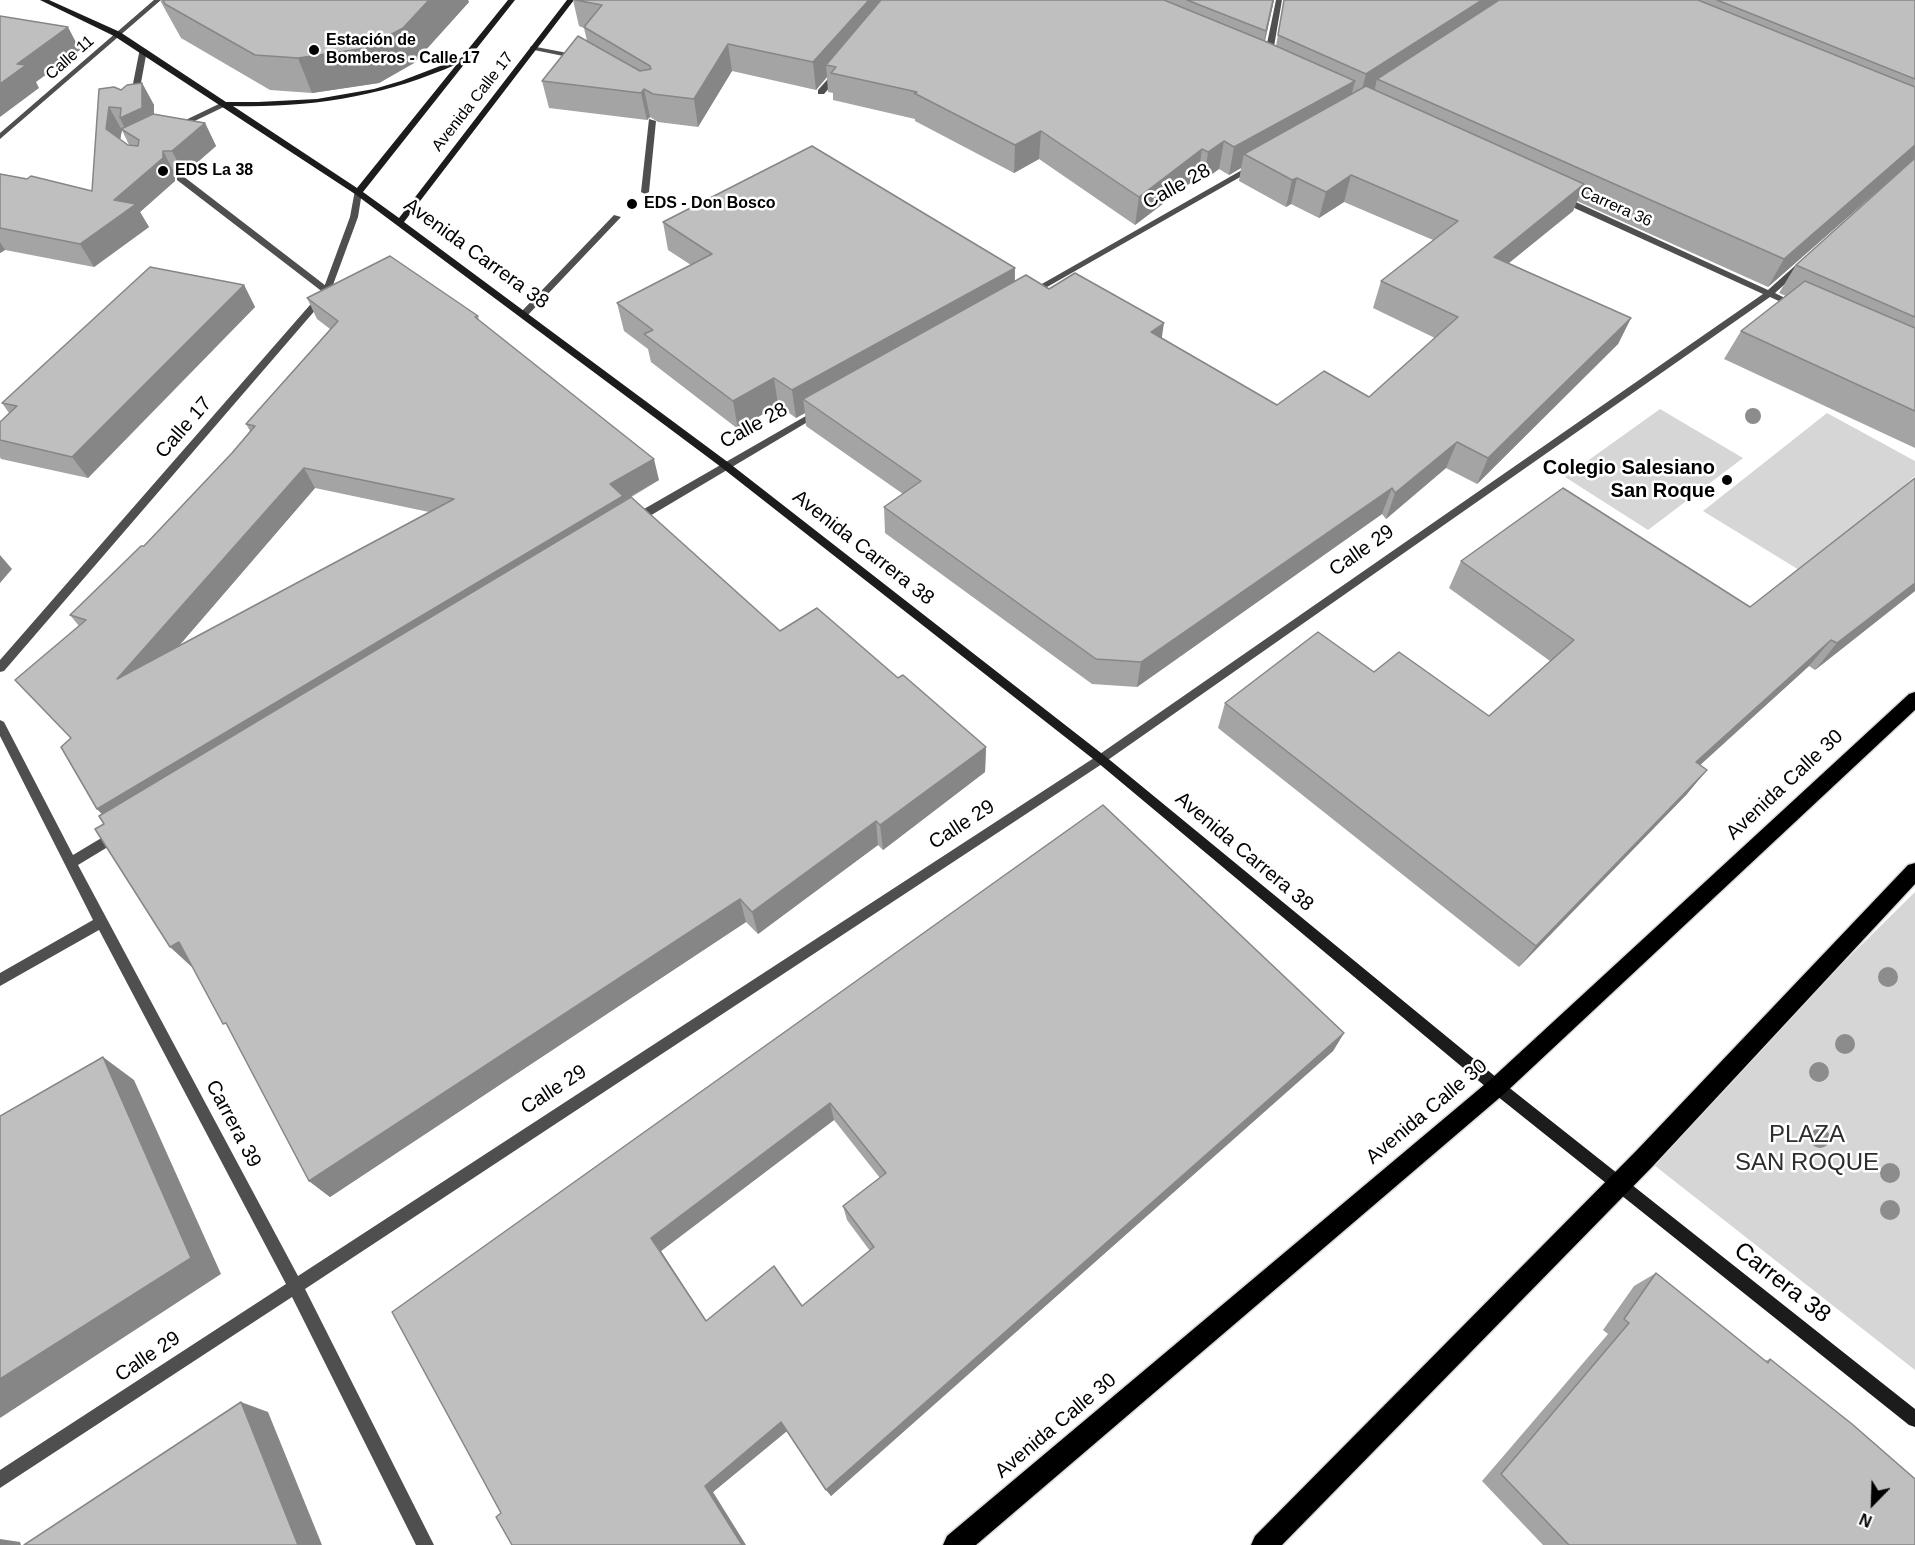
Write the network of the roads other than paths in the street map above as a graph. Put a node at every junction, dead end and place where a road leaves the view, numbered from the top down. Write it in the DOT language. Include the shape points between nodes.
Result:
graph roads {
  1 [pos="43,0"];
  2 [pos="158,0"];
  3 [pos="512,0"];
  4 [pos="571,0"];
  5 [pos="1279,0"];
  6 [pos="117,34"];
  7 [pos="534,48"];
  8 [pos="143,50"];
  9 [pos="464,58"];
  10 [pos="588,58"];
  11 [pos="1255,61"];
  12 [pos="1266,65"];
  13 [pos="844,67"];
  14 [pos="1277,70"];
  15 [pos="821,92"];
  16 [pos="226,104"];
  17 [pos="132,109"];
  18 [pos="652,121"];
  19 [pos="164,132"];
  20 [pos="0,137"];
  21 [pos="1256,165"];
  22 [pos="180,178"];
  23 [pos="358,192"];
  24 [pos="645,192"];
  25 [pos="1554,195"];
  26 [pos="617,217"];
  27 [pos="400,222"];
  28 [pos="1812,255"];
  29 [pos="327,291"];
  30 [pos="1770,293"];
  31 [pos="1018,300"];
  32 [pos="1811,313"];
  33 [pos="524,314"];
  34 [pos="831,405"];
  35 [pos="725,465"];
  36 [pos="624,525"];
  37 [pos="0,669"];
  38 [pos="1915,699"];
  39 [pos="0,725"];
  40 [pos="1101,759"];
  41 [pos="123,831"];
  42 [pos="72,862"];
  43 [pos="1915,871"];
  44 [pos="101,922"];
  45 [pos="0,980"];
  46 [pos="1497,1087"];
  47 [pos="1619,1185"];
  48 [pos="294,1284"];
  49 [pos="1915,1419"];
  50 [pos="0,1480"];
  51 [pos="425,1545"];
  52 [pos="956,1545"];
  53 [pos="1263,1545"];
  1 -- 6 [label="main road, Avenida Carrera 38"];
  2 -- 6 [label="street, Calle 11"];
  3 -- 9 [label="main road, Avenida Calle 17"];
  4 -- 7 [label="main road, Avenida Calle 17"];
  5 -- 12 [label="street"];
  6 -- 8 [label="main road, Avenida Carrera 38"];
  6 -- 20 [label="street, Calle 11"];
  7 -- 10 [label="street"];
  7 -- 27 [label="main road, Avenida Calle 17"];
  8 -- 16 [label="main road, Avenida Carrera 38"];
  8 -- 17 [label="street"];
  9 -- 16 [label="main road" via="425,76 348,99 306,104"];
  9 -- 23 [label="main road, Avenida Calle 17"];
  11 -- 12 [label="street"];
  12 -- 14 [label="street"];
  13 -- 15 [label="street"];
  16 -- 19 [label="street"];
  16 -- 23 [label="main road, Avenida Carrera 38"];
  18 -- 24 [label="street"];
  21 -- 31 [label="street, Calle 28"];
  22 -- 29 [label="street"];
  23 -- 27 [label="main road, Avenida Carrera 38"];
  23 -- 29 [label="street, Calle 17" via="354,217"];
  25 -- 30 [label="street, Carrera 36"];
  26 -- 33 [label="street"];
  27 -- 33 [label="main road, Avenida Carrera 38"];
  28 -- 30 [label="street, Calle 29"];
  29 -- 37 [label="street, Calle 17"];
  30 -- 32 [label="street, Carrera 36"];
  30 -- 40 [label="street, Calle 29"];
  33 -- 35 [label="main road, Avenida Carrera 38"];
  34 -- 35 [label="street, Calle 28"];
  35 -- 36 [label="street, Calle 28"];
  35 -- 40 [label="main road, Avenida Carrera 38"];
  38 -- 46 [label="highway, Avenida Calle 30"];
  39 -- 42 [label="street, Carrera 39"];
  40 -- 46 [label="main road, Avenida Carrera 38"];
  40 -- 48 [label="street, Calle 29"];
  41 -- 42 [label="street"];
  42 -- 44 [label="street, Carrera 39"];
  43 -- 47 [label="highway"];
  44 -- 45 [label="street"];
  44 -- 48 [label="street, Carrera 39"];
  46 -- 47 [label="main road, Avenida Carrera 38"];
  46 -- 52 [label="highway, Avenida Calle 30"];
  47 -- 49 [label="main road, Carrera 38"];
  47 -- 53 [label="highway"];
  48 -- 50 [label="street, Calle 29"];
  48 -- 51 [label="street, Carrera 39"];
}
